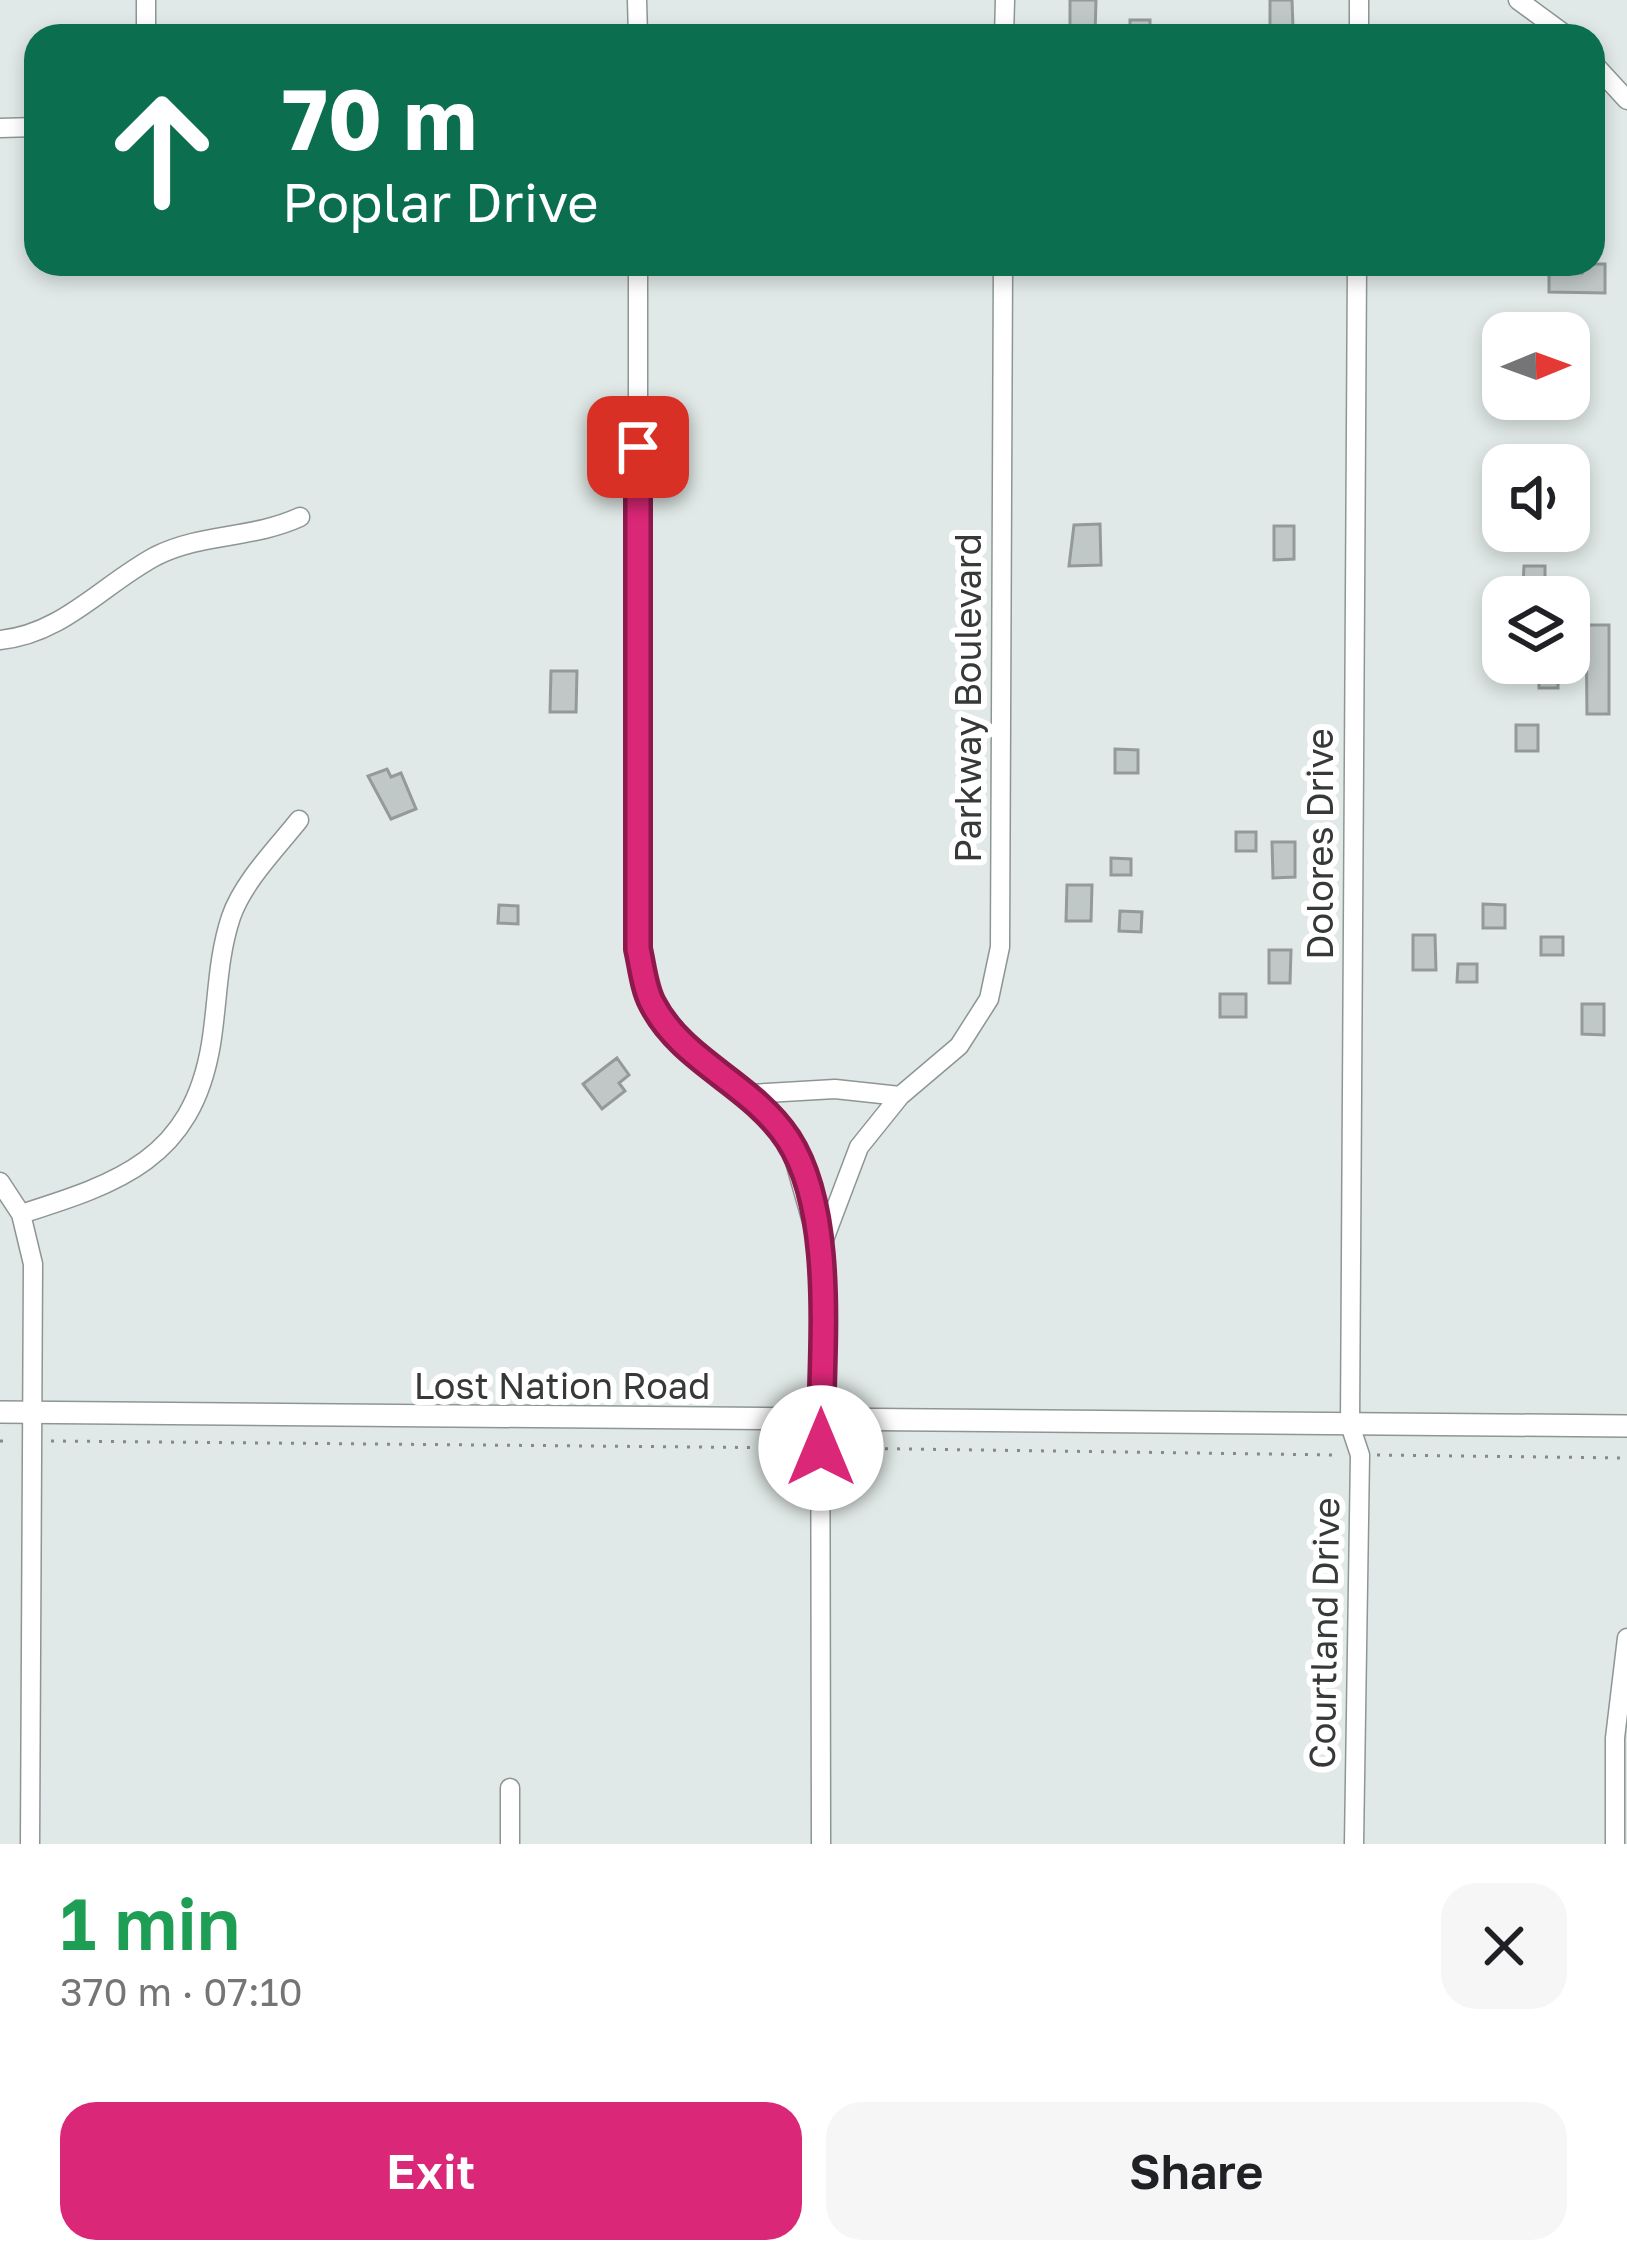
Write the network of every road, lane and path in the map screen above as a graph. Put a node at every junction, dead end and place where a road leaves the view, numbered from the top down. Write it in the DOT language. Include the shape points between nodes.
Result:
graph roads {
  1 [pos="1518,0"];
  2 [pos="1551,24"];
  3 [pos="1605,76"];
  4 [pos="1627,100"];
  5 [pos="638,276"];
  6 [pos="1003,276"];
  7 [pos="1357,276"];
  8 [pos="300,517"];
  9 [pos="0,640"];
  10 [pos="299,820"];
  11 [pos="750,1094"];
  12 [pos="900,1096"];
  13 [pos="0,1182"];
  14 [pos="20,1214"];
  15 [pos="820,1250"];
  16 [pos="0,1412"];
  17 [pos="32,1413"];
  18 [pos="821,1420"];
  19 [pos="1350,1424"];
  20 [pos="1627,1426"];
  21 [pos="0,1441"];
  22 [pos="34,1441"];
  23 [pos="821,1448"];
  24 [pos="1360,1456"];
  25 [pos="1627,1458"];
  26 [pos="1627,1638"];
  27 [pos="510,1788"];
  28 [pos="30,1844"];
  29 [pos="510,1844"];
  30 [pos="820,1844"];
  31 [pos="1354,1844"];
  32 [pos="1615,1844"];
  1 -- 2 [label="street"];
  3 -- 4 [label="street"];
  5 -- 11 [label="street" via="638,949 651,1002 687,1050"];
  6 -- 12 [label="street, Parkway Boulevard" via="1000,947 989,1000 959,1046"];
  7 -- 19 [label="street, Dolores Drive"];
  8 -- 9 [label="street" via="264,534 212,538 155,556 47,628"];
  10 -- 14 [label="street" via="232,912 211,1047 174,1140 111,1185"];
  11 -- 12 [label="street" via="835,1089"];
  11 -- 15 [label="street" via="790,1141"];
  12 -- 15 [label="street, Parkway Boulevard" via="860,1147"];
  13 -- 14 [label="street"];
  14 -- 17 [label="street" via="33,1264"];
  15 -- 18 [label="street, Parkway Boulevard"];
  16 -- 17 [label="street, Lost Nation Road"];
  17 -- 18 [label="street, Lost Nation Road"];
  17 -- 22 [label="street"];
  18 -- 19 [label="street, Lost Nation Road"];
  18 -- 23 [label="street, Parkway Boulevard"];
  19 -- 20 [label="street, Lost Nation Road"];
  19 -- 24 [label="street, Courtland Drive"];
  21 -- 22 [label="path"];
  22 -- 23 [label="path"];
  22 -- 28 [label="street"];
  23 -- 24 [label="path"];
  23 -- 30 [label="street, Parkway Boulevard"];
  24 -- 25 [label="path"];
  24 -- 31 [label="street, Courtland Drive"];
  26 -- 32 [label="street" via="1615,1738"];
  27 -- 29 [label="street"];
}
